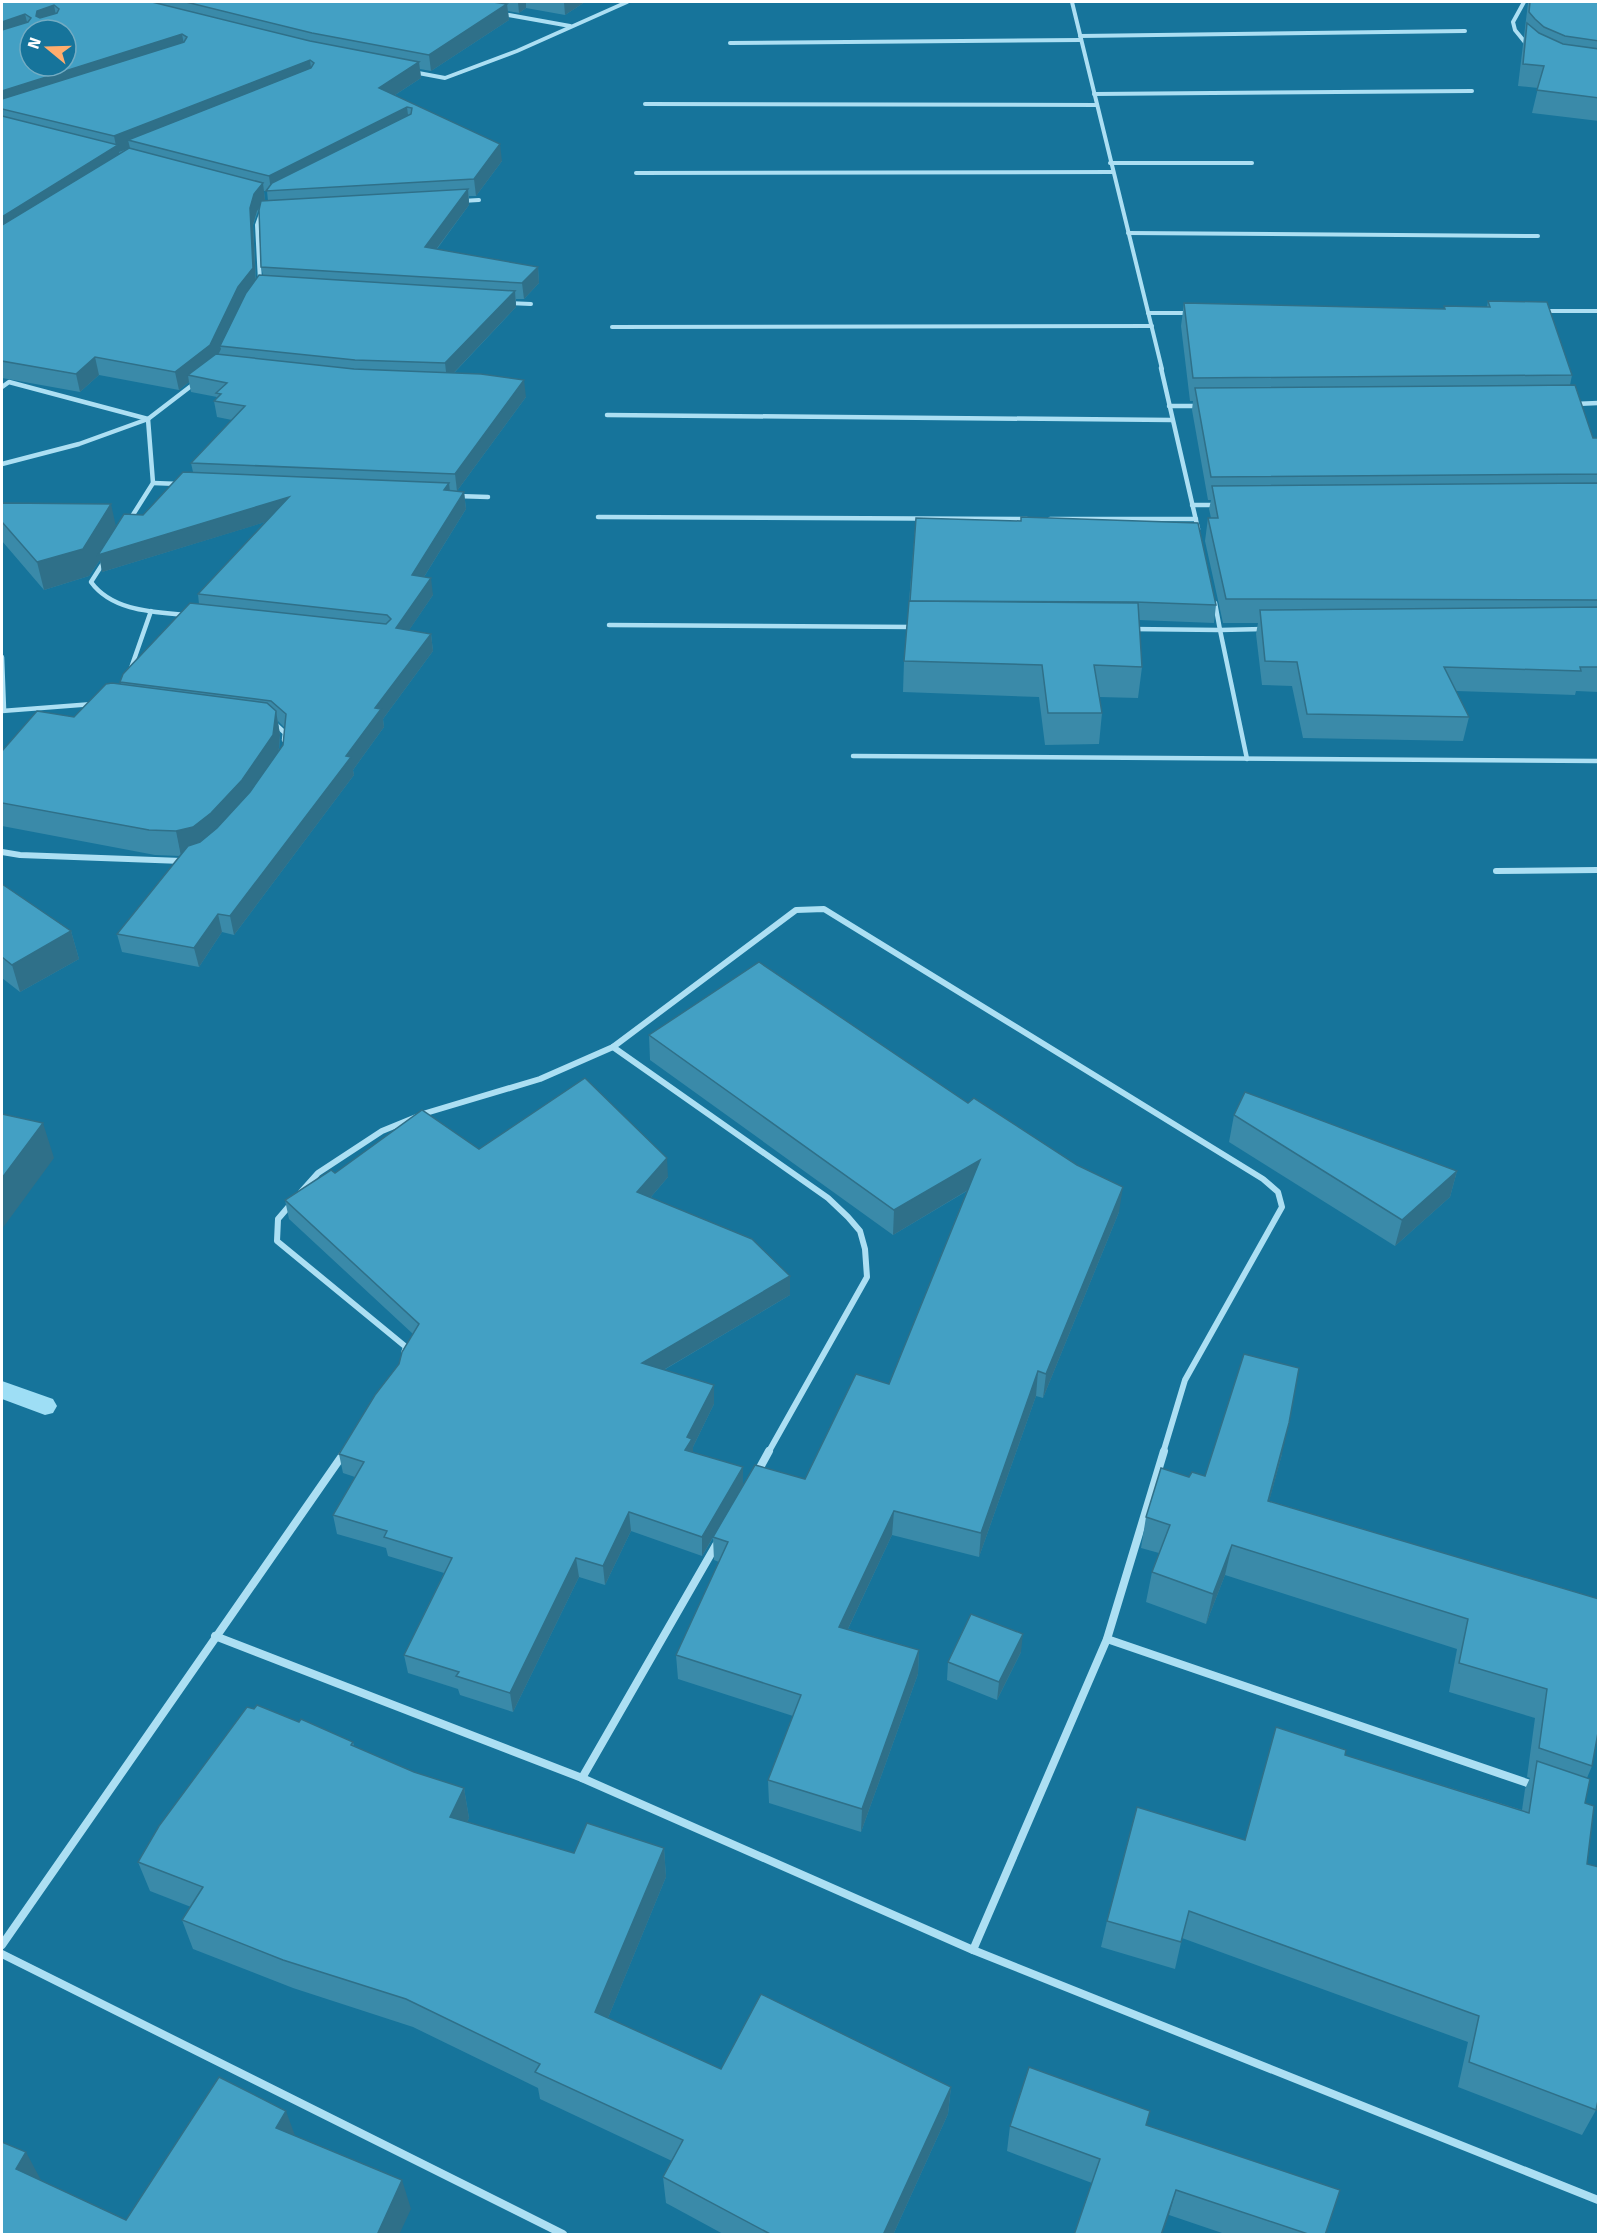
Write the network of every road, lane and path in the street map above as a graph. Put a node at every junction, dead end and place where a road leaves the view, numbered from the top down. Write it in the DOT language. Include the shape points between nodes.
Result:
graph roads {
  1 [pos="627,2"];
  2 [pos="1072,2"];
  3 [pos="1524,2"];
  4 [pos="501,14"];
  5 [pos="570,26"];
  6 [pos="1465,31"];
  7 [pos="1081,38"];
  8 [pos="730,43"];
  9 [pos="1534,52"];
  10 [pos="412,72"];
  11 [pos="1472,91"];
  12 [pos="1094,94"];
  13 [pos="645,104"];
  14 [pos="1097,105"];
  15 [pos="1252,163"];
  16 [pos="1110,164"];
  17 [pos="636,172"];
  18 [pos="1112,172"];
  19 [pos="479,200"];
  20 [pos="456,201"];
  21 [pos="266,205"];
  22 [pos="272,212"];
  23 [pos="261,213"];
  24 [pos="1128,233"];
  25 [pos="1538,236"];
  26 [pos="260,287"];
  27 [pos="497,302"];
  28 [pos="531,304"];
  29 [pos="1539,311"];
  30 [pos="1599,311"];
  31 [pos="1196,312"];
  32 [pos="1148,313"];
  33 [pos="1152,326"];
  34 [pos="612,327"];
  35 [pos="200,380"];
  36 [pos="2,387"];
  37 [pos="1563,404"];
  38 [pos="1599,404"];
  39 [pos="1169,406"];
  40 [pos="1205,406"];
  41 [pos="607,416"];
  42 [pos="148,419"];
  43 [pos="1172,420"];
  44 [pos="2,464"];
  45 [pos="153,483"];
  46 [pos="189,484"];
  47 [pos="452,496"];
  48 [pos="488,497"];
  49 [pos="1192,505"];
  50 [pos="1228,505"];
  51 [pos="598,517"];
  52 [pos="1030,519"];
  53 [pos="1042,519"];
  54 [pos="1196,519"];
  55 [pos="128,522"];
  56 [pos="1198,530"];
  57 [pos="110,552"];
  58 [pos="1213,597"];
  59 [pos="151,611"];
  60 [pos="196,616"];
  61 [pos="609,625"];
  62 [pos="921,627"];
  63 [pos="1125,629"];
  64 [pos="1268,629"];
  65 [pos="1220,630"];
  66 [pos="2,657"];
  67 [pos="126,682"];
  68 [pos="95,704"];
  69 [pos="3,710"];
  70 [pos="262,721"];
  71 [pos="283,752"];
  72 [pos="853,756"];
  73 [pos="1247,759"];
  74 [pos="1599,761"];
  75 [pos="2,852"];
  76 [pos="192,859"];
  77 [pos="1599,870"];
  78 [pos="1496,871"];
  79 [pos="614,1047"];
  80 [pos="403,1358"];
  81 [pos="350,1445"];
  82 [pos="750,1486"];
  83 [pos="721,1536"];
  84 [pos="215,1636"];
  85 [pos="1107,1639"];
  86 [pos="582,1778"];
  87 [pos="1543,1789"];
  88 [pos="2,1945"];
  89 [pos="973,1950"];
  90 [pos="2,1954"];
  91 [pos="1599,2200"];
  92 [pos="563,2235"];
  1 -- 5 [label="street"];
  2 -- 7 [label="street"];
  3 -- 9 [label="street" via="1513,22"];
  4 -- 5 [label="street"];
  5 -- 10 [label="street" via="445,78"];
  6 -- 7 [label="street"];
  7 -- 8 [label="street"];
  7 -- 12 [label="street"];
  11 -- 12 [label="street"];
  12 -- 14 [label="street"];
  13 -- 14 [label="street"];
  14 -- 16 [label="street"];
  15 -- 16 [label="street"];
  16 -- 18 [label="street"];
  17 -- 18 [label="street"];
  18 -- 24 [label="street"];
  19 -- 20 [label="street"];
  21 -- 23 [label="street"];
  22 -- 23 [label="street"];
  23 -- 26 [label="street" via="257,225"];
  24 -- 25 [label="street"];
  24 -- 32 [label="street"];
  27 -- 28 [label="street"];
  29 -- 30 [label="street"];
  31 -- 32 [label="street"];
  32 -- 33 [label="street"];
  33 -- 34 [label="street"];
  33 -- 39 [label="street"];
  35 -- 42 [label="street"];
  36 -- 42 [label="street" via="9,382"];
  37 -- 38 [label="street"];
  39 -- 40 [label="street"];
  39 -- 43 [label="street"];
  41 -- 43 [label="street"];
  42 -- 44 [label="street" via="79,444"];
  42 -- 45 [label="street"];
  43 -- 49 [label="street"];
  45 -- 46 [label="street"];
  45 -- 55 [label="street"];
  47 -- 48 [label="street"];
  49 -- 50 [label="street"];
  49 -- 54 [label="street"];
  51 -- 52 [label="street"];
  53 -- 54 [label="street"];
  54 -- 56 [label="street"];
  57 -- 59 [label="street" via="91,582 96,592 109,600"];
  58 -- 65 [label="street"];
  59 -- 60 [label="street"];
  59 -- 67 [label="street"];
  61 -- 62 [label="street"];
  63 -- 65 [label="street"];
  64 -- 65 [label="street"];
  65 -- 73 [label="street"];
  66 -- 69 [label="street"];
  68 -- 69 [label="street"];
  70 -- 71 [label="street" via="274,723 285,733"];
  72 -- 73 [label="street"];
  73 -- 74 [label="street"];
  75 -- 76 [label="street"];
  77 -- 78 [label="street"];
  79 -- 80 [label="street" via="540,1079 426,1113 382,1131 318,1173 278,1219 277,1241 406,1347"];
  79 -- 82 [label="street" via="828,1198 856,1223 865,1240 867,1277"];
  79 -- 85 [label="street" via="796,910 824,909 1263,1179 1278,1192 1282,1207 1185,1380"];
  81 -- 84 [label="street"];
  83 -- 86 [label="street"];
  84 -- 86 [label="street"];
  84 -- 88 [label="street"];
  85 -- 87 [label="street"];
  85 -- 89 [label="street"];
  86 -- 89 [label="street"];
  89 -- 91 [label="street"];
  90 -- 92 [label="street"];
}
